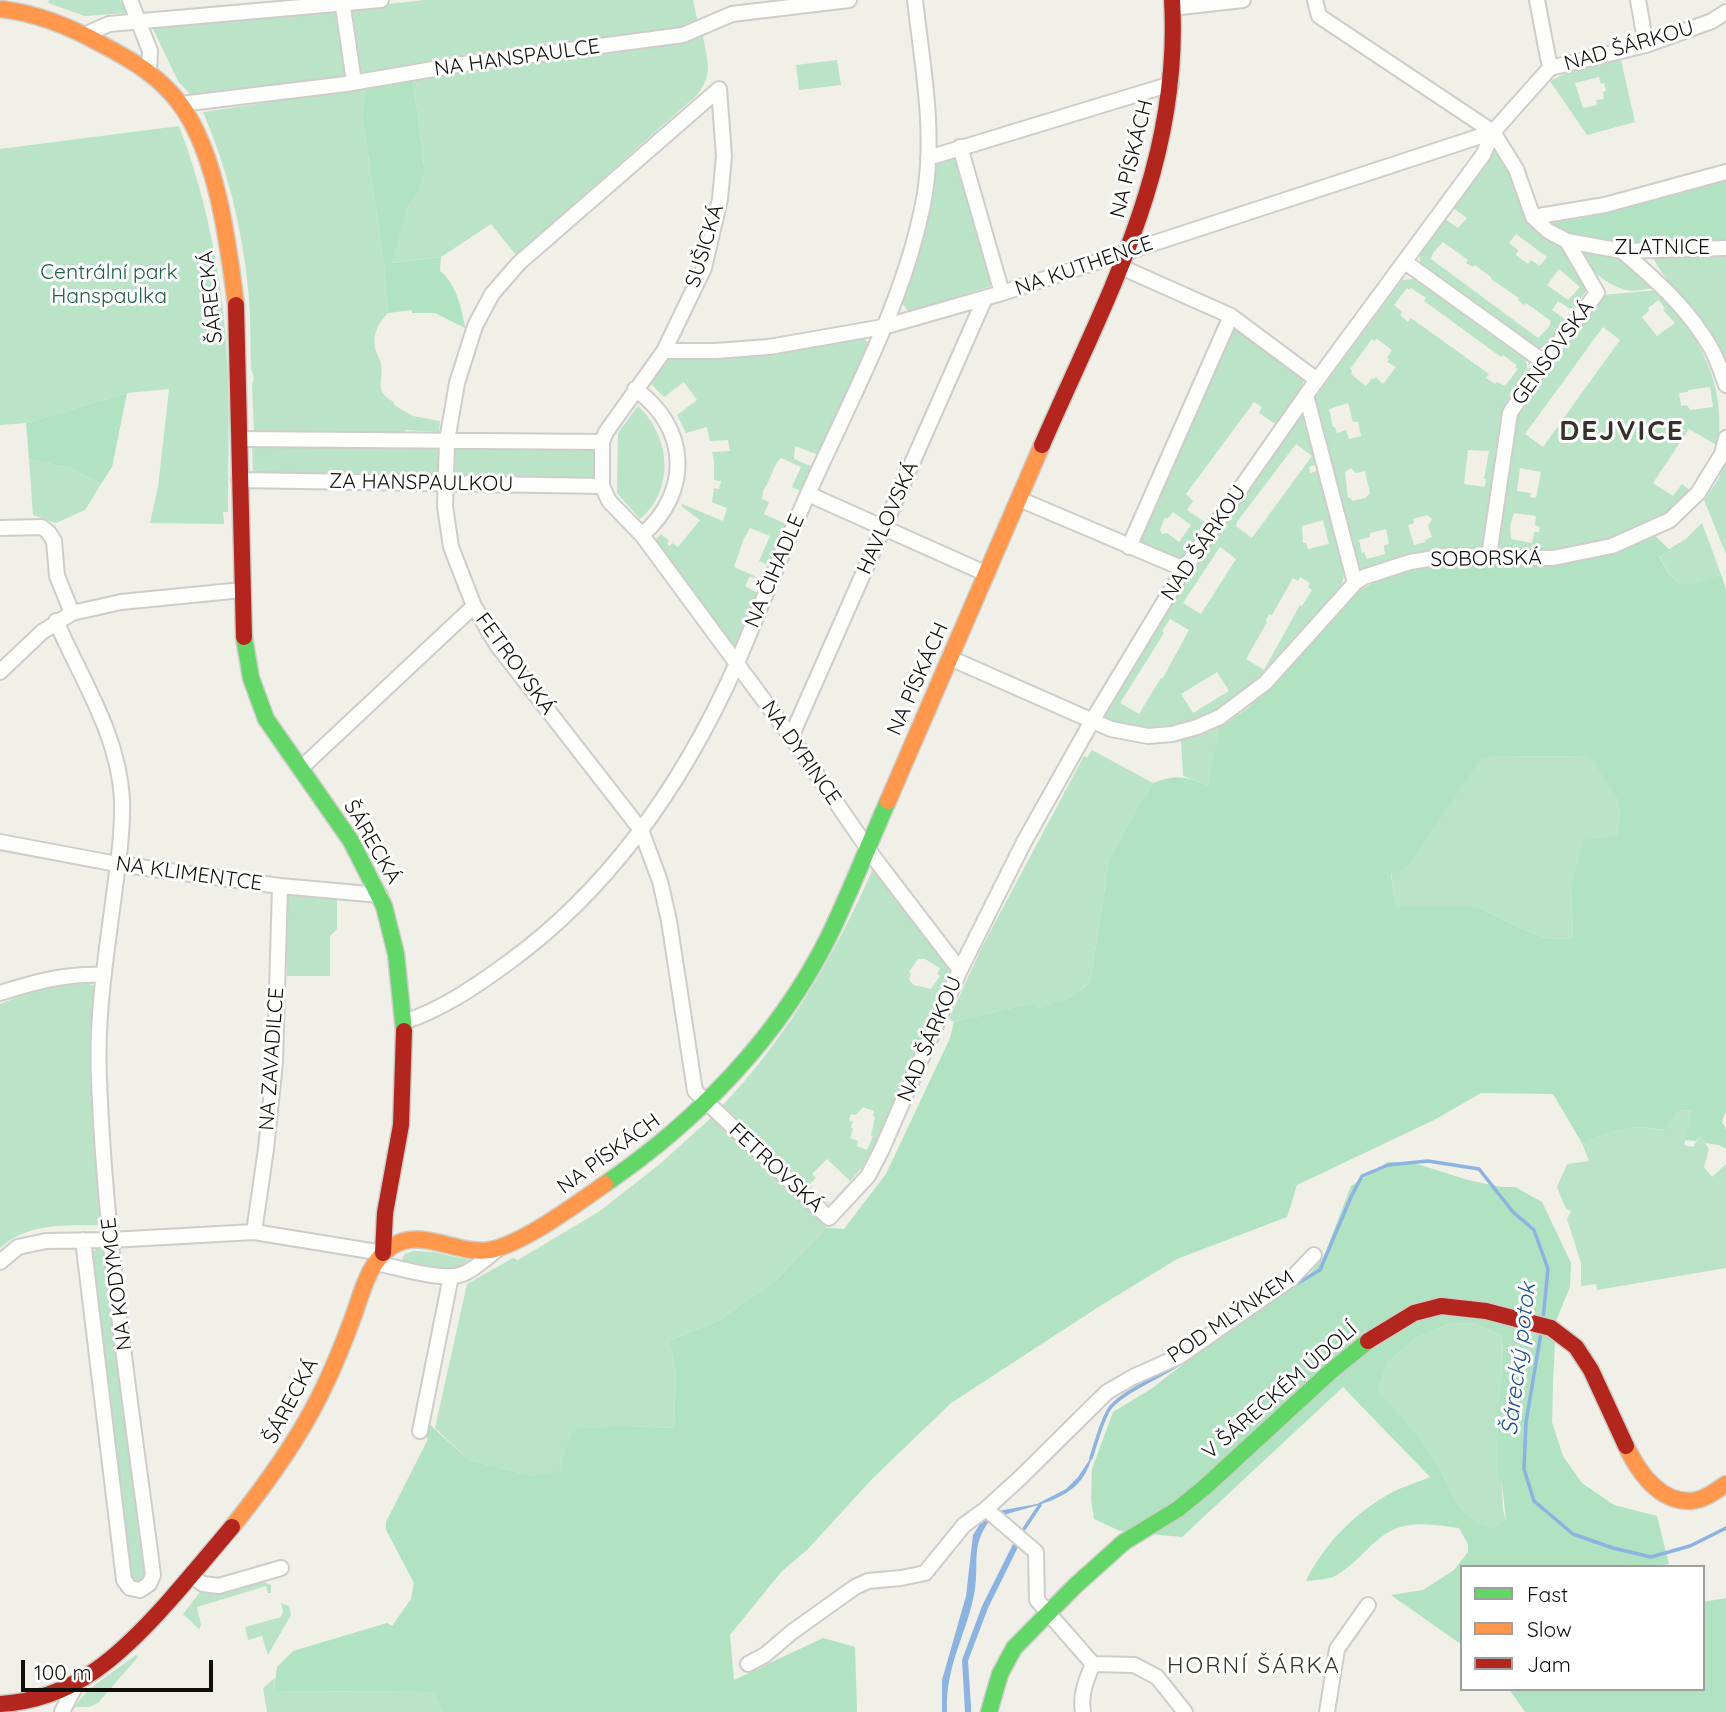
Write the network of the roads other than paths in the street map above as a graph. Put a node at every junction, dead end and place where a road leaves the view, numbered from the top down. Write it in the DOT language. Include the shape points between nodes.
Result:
graph roads {
  1 [pos="130,0"];
  2 [pos="381,0"];
  3 [pos="849,0"];
  4 [pos="915,0"];
  5 [pos="1243,0"];
  6 [pos="1315,0"];
  7 [pos="1537,0"];
  8 [pos="1638,0"];
  9 [pos="342,2"];
  10 [pos="1172,4"];
  11 [pos="0,9"];
  12 [pos="1726,12"];
  13 [pos="140,21"];
  14 [pos="84,35"];
  15 [pos="1646,45"];
  16 [pos="1550,68"];
  17 [pos="149,72"];
  18 [pos="354,82"];
  19 [pos="1171,84"];
  20 [pos="719,89"];
  21 [pos="181,104"];
  22 [pos="1493,132"];
  23 [pos="960,147"];
  24 [pos="928,158"];
  25 [pos="1726,172"];
  26 [pos="1533,217"];
  27 [pos="1567,241"];
  28 [pos="1726,247"];
  29 [pos="1128,250"];
  30 [pos="1622,251"];
  31 [pos="1405,262"];
  32 [pos="1121,267"];
  33 [pos="1002,293"];
  34 [pos="985,299"];
  35 [pos="1231,316"];
  36 [pos="883,327"];
  37 [pos="664,351"];
  38 [pos="1544,362"];
  39 [pos="1317,380"];
  40 [pos="1726,385"];
  41 [pos="635,389"];
  42 [pos="1306,395"];
  43 [pos="1726,438"];
  44 [pos="239,439"];
  45 [pos="447,441"];
  46 [pos="602,442"];
  47 [pos="239,480"];
  48 [pos="446,484"];
  49 [pos="602,486"];
  50 [pos="808,494"];
  51 [pos="1019,499"];
  52 [pos="0,528"];
  53 [pos="884,529"];
  54 [pos="642,535"];
  55 [pos="1129,547"];
  56 [pos="1489,556"];
  57 [pos="1184,569"];
  58 [pos="986,574"];
  59 [pos="1355,583"];
  60 [pos="242,590"];
  61 [pos="474,606"];
  62 [pos="72,613"];
  63 [pos="56,621"];
  64 [pos="950,658"];
  65 [pos="737,663"];
  66 [pos="0,672"];
  67 [pos="1092,721"];
  68 [pos="791,737"];
  69 [pos="300,769"];
  70 [pos="641,830"];
  71 [pos="0,842"];
  72 [pos="867,847"];
  73 [pos="117,864"];
  74 [pos="280,886"];
  75 [pos="380,895"];
  76 [pos="960,970"];
  77 [pos="104,975"];
  78 [pos="0,993"];
  79 [pos="404,1022"];
  80 [pos="707,1103"];
  81 [pos="829,1218"];
  82 [pos="254,1232"];
  83 [pos="83,1240"];
  84 [pos="111,1240"];
  85 [pos="498,1249"];
  86 [pos="1314,1255"];
  87 [pos="379,1258"];
  88 [pos="0,1262"];
  89 [pos="451,1276"];
  90 [pos="420,1431"];
  91 [pos="1726,1484"];
  92 [pos="991,1514"];
  93 [pos="281,1568"];
  94 [pos="191,1576"];
  95 [pos="1368,1605"];
  96 [pos="1048,1613"];
  97 [pos="748,1664"];
  98 [pos="1093,1664"];
  99 [pos="77,1683"];
  100 [pos="0,1705"];
  101 [pos="35,1706"];
  102 [pos="8,1712"];
  103 [pos="62,1712"];
  104 [pos="989,1712"];
  105 [pos="1083,1712"];
  106 [pos="1185,1712"];
  107 [pos="1327,1712"];
  1 -- 13 [label="street"];
  2 -- 9 [label="street"];
  3 -- 18 [label="street, NA HANSPAULCE" via="732,14 683,35"];
  4 -- 24 [label="street, NA ČIHADLE"];
  5 -- 10 [label="street"];
  6 -- 22 [label="street" via="1319,16"];
  7 -- 16 [label="street"];
  8 -- 15 [label="street"];
  9 -- 13 [label="street"];
  9 -- 18 [label="street"];
  10 -- 19 [label="street, NA PÍSKÁCH"];
  11 -- 14 [label="street, ŠÁRECKÁ" via="45,17"];
  12 -- 15 [label="street, NAD ŠÁRKOU"];
  13 -- 14 [label="street" via="109,24"];
  13 -- 17 [label="street" via="150,51"];
  14 -- 17 [label="street, ŠÁRECKÁ"];
  15 -- 16 [label="street, NAD ŠÁRKOU"];
  16 -- 22 [label="street, NAD ŠÁRKOU"];
  17 -- 21 [label="street, ŠÁRECKÁ"];
  18 -- 21 [label="street, NA HANSPAULCE"];
  19 -- 23 [label="street"];
  19 -- 29 [label="street, NA PÍSKÁCH" via="1152,182"];
  20 -- 37 [label="street, SUŠICKÁ" via="724,156 720,199 704,268"];
  20 -- 45 [label="street, FETROVSKÁ" via="519,263 492,294 475,326 457,383"];
  21 -- 44 [label="street, ŠÁRECKÁ" via="205,154 232,275"];
  22 -- 26 [label="street" via="1516,169"];
  22 -- 29 [label="street, NA KUTHENCE"];
  22 -- 31 [label="street, NAD ŠÁRKOU" via="1482,155"];
  23 -- 24 [label="street"];
  23 -- 33 [label="street"];
  24 -- 36 [label="street, NA ČIHADLE" via="909,260"];
  25 -- 26 [label="street" via="1605,205"];
  26 -- 27 [label="street, ZLATNICE"];
  27 -- 30 [label="street, ZLATNICE"];
  27 -- 38 [label="street, GENSOVSKÁ" via="1597,293"];
  28 -- 30 [label="street, ZLATNICE"];
  29 -- 32 [label="street, NA PÍSKÁCH"];
  29 -- 33 [label="street, NA KUTHENCE"];
  30 -- 40 [label="street" via="1693,319"];
  31 -- 38 [label="street"];
  31 -- 39 [label="street, NAD ŠÁRKOU"];
  32 -- 35 [label="street"];
  32 -- 51 [label="street, NA PÍSKÁCH"];
  33 -- 34 [label="street, NA KUTHENCE"];
  34 -- 36 [label="street, NA KUTHENCE"];
  34 -- 53 [label="street, HAVLOVSKÁ"];
  35 -- 39 [label="street"];
  35 -- 55 [label="street"];
  36 -- 37 [label="street, NA KUTHENCE" via="769,347"];
  36 -- 50 [label="street, NA ČIHADLE"];
  37 -- 41 [label="street, SUŠICKÁ"];
  38 -- 56 [label="street, GENSOVSKÁ" via="1510,413"];
  39 -- 42 [label="street, NAD ŠÁRKOU"];
  41 -- 46 [label="street"];
  41 -- 54 [label="street" via="660,411 677,447 673,494 663,514"];
  42 -- 57 [label="street, NAD ŠÁRKOU"];
  42 -- 59 [label="street"];
  43 -- 56 [label="street, SOBORSKÁ" via="1698,493 1670,520 1612,546 1553,558"];
  44 -- 45 [label="street, ZA HANSPAULKOU"];
  44 -- 47 [label="street, ŠÁRECKÁ"];
  45 -- 46 [label="street, ZA HANSPAULKOU"];
  45 -- 48 [label="street, FETROVSKÁ"];
  46 -- 49 [label="street"];
  47 -- 48 [label="street, ZA HANSPAULKOU"];
  47 -- 60 [label="street, ŠÁRECKÁ"];
  48 -- 49 [label="street, ZA HANSPAULKOU"];
  48 -- 61 [label="street, FETROVSKÁ" via="451,547"];
  49 -- 54 [label="street" via="609,501"];
  50 -- 53 [label="street"];
  50 -- 65 [label="street, NA ČIHADLE"];
  51 -- 55 [label="street"];
  51 -- 58 [label="street, NA PÍSKÁCH"];
  52 -- 62 [label="street" via="42,527 49,533 57,576"];
  53 -- 58 [label="street"];
  53 -- 68 [label="street, HAVLOVSKÁ"];
  54 -- 65 [label="street, NA DYRINCE"];
  55 -- 57 [label="street"];
  56 -- 59 [label="street, SOBORSKÁ" via="1410,562"];
  57 -- 67 [label="street, NAD ŠÁRKOU"];
  58 -- 64 [label="street, NA PÍSKÁCH"];
  59 -- 67 [label="street, SOBORSKÁ" via="1265,683 1220,717 1172,734 1148,736"];
  60 -- 62 [label="street" via="121,602"];
  60 -- 69 [label="street, ŠÁRECKÁ" via="254,692"];
  61 -- 69 [label="street"];
  61 -- 70 [label="street, FETROVSKÁ" via="498,645"];
  62 -- 63 [label="street"];
  63 -- 66 [label="street"];
  63 -- 73 [label="street, NA KODYMCE" via="86,681 116,764 122,798"];
  64 -- 67 [label="street, SOBORSKÁ"];
  64 -- 72 [label="street, NA PÍSKÁCH"];
  65 -- 68 [label="street, NA DYRINCE"];
  65 -- 70 [label="street, NA ČIHADLE" via="688,759"];
  67 -- 76 [label="street, NAD ŠÁRKOU"];
  68 -- 72 [label="street, NA DYRINCE"];
  69 -- 75 [label="street, ŠÁRECKÁ" via="347,832"];
  70 -- 79 [label="street, NA ČIHADLE" via="585,898 538,940 479,984"];
  70 -- 80 [label="street, FETROVSKÁ" via="669,920 695,1091"];
  71 -- 73 [label="street, NA KLIMENTCE"];
  72 -- 76 [label="street, NA DYRINCE"];
  72 -- 80 [label="street, NA PÍSKÁCH" via="828,938 786,1009"];
  73 -- 74 [label="street, NA KLIMENTCE"];
  73 -- 77 [label="street, NA KODYMCE"];
  74 -- 75 [label="street, NA KLIMENTCE"];
  74 -- 82 [label="street, NA ZAVADILCE" via="275,1062"];
  75 -- 79 [label="street, ŠÁRECKÁ" via="396,952"];
  76 -- 81 [label="street, NAD ŠÁRKOU" via="868,1176"];
  77 -- 78 [label="street" via="44,979"];
  77 -- 84 [label="street, NA KODYMCE" via="99,1079"];
  79 -- 87 [label="street, ŠÁRECKÁ" via="398,1150"];
  80 -- 81 [label="street, FETROVSKÁ"];
  80 -- 85 [label="street, NA PÍSKÁCH" via="634,1166"];
  82 -- 84 [label="street"];
  82 -- 87 [label="street"];
  83 -- 84 [label="street"];
  83 -- 84 [label="street, NA KODYMCE" via="124,1580 130,1588 140,1590 153,1575"];
  83 -- 88 [label="street" via="18,1247"];
  85 -- 87 [label="street" via="475,1250 412,1238 398,1241"];
  85 -- 89 [label="street, NA PÍSKÁCH" via="467,1272"];
  86 -- 92 [label="street, POD MLÝNKEM" via="1292,1278 1180,1356 1107,1392"];
  87 -- 89 [label="street"];
  87 -- 94 [label="street, ŠÁRECKÁ" via="368,1274 335,1363 299,1433 258,1495"];
  89 -- 90 [label="street"];
  91 -- 96 [label="street, V ŠÁRECKÉM ÚDOLÍ" via="1689,1501 1671,1499 1643,1476 1588,1365 1559,1331 1484,1311 1443,1307 1416,1312 1360,1345 1177,1509 1099,1561"];
  92 -- 96 [label="street" via="1036,1552 1037,1600"];
  92 -- 97 [label="street, POD MLÝNKEM" via="964,1525 925,1573 867,1581 855,1587"];
  93 -- 94 [label="street" via="219,1586"];
  94 -- 99 [label="street, ŠÁRECKÁ" via="133,1641"];
  95 -- 107 [label="street" via="1337,1649"];
  96 -- 98 [label="street"];
  96 -- 104 [label="street, V ŠÁRECKÉM ÚDOLÍ" via="1008,1658"];
  98 -- 105 [label="street" via="1085,1682"];
  98 -- 106 [label="street" via="1134,1665 1157,1677"];
  99 -- 101 [label="street, ŠÁRECKÁ"];
  99 -- 103 [label="street"];
  100 -- 101 [label="street, ŠÁRECKÁ"];
  100 -- 102 [label="street"];
}
